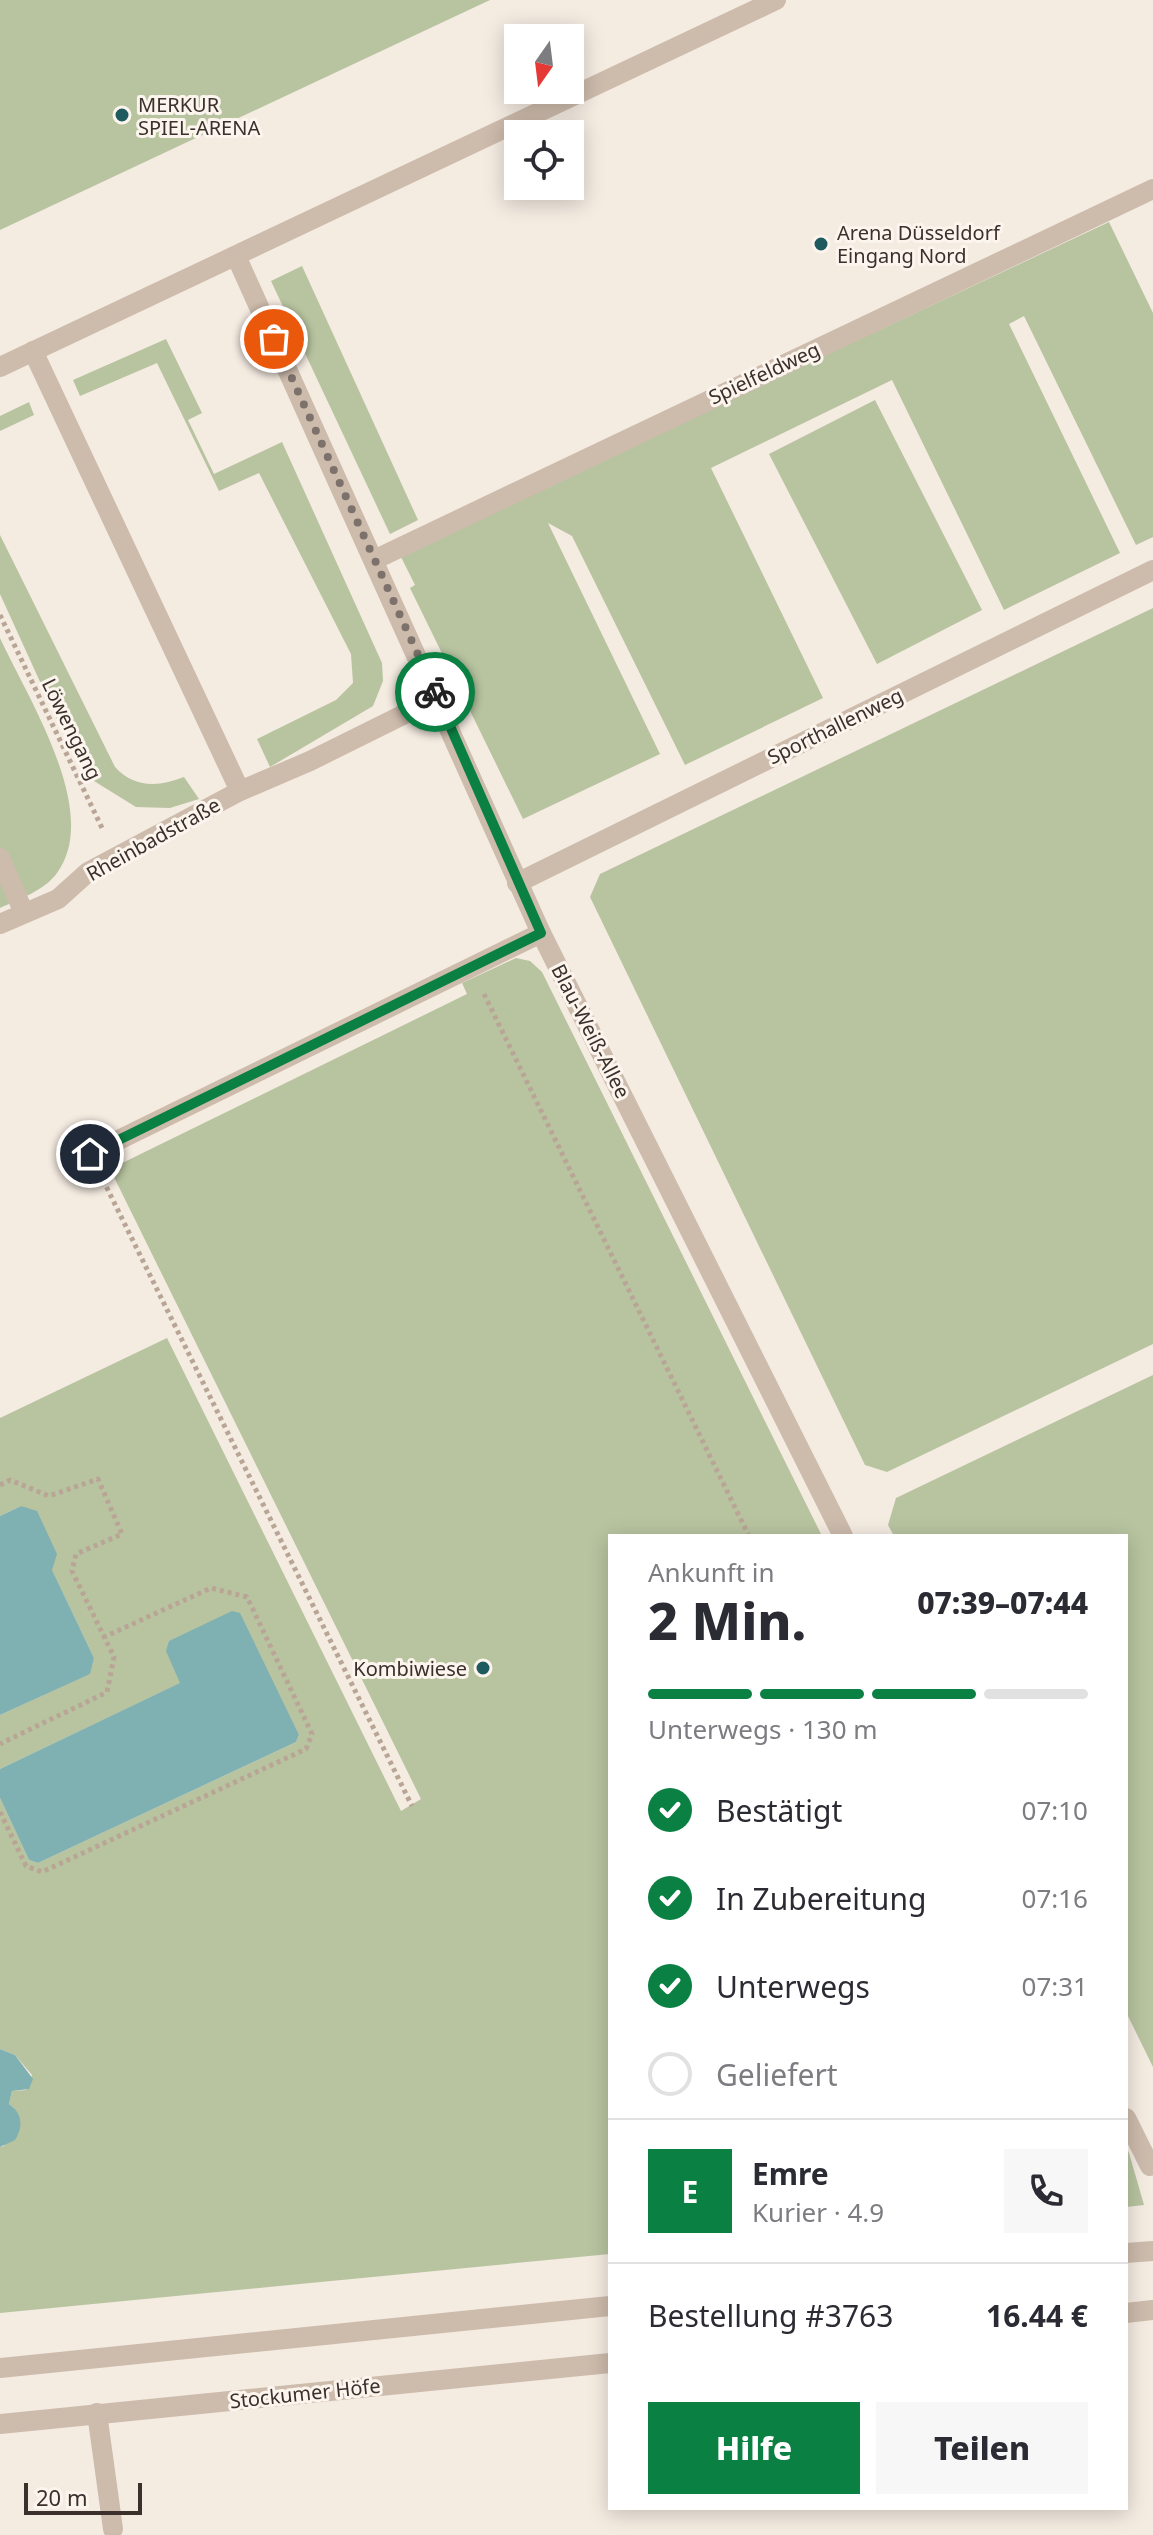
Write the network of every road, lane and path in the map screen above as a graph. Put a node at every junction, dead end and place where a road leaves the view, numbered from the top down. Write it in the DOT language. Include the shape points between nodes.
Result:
graph roads {
  1 [pos="776,0"];
  2 [pos="1153,189"];
  3 [pos="236,256"];
  4 [pos="33,351"];
  5 [pos="0,367"];
  6 [pos="376,559"];
  7 [pos="1153,570"];
  8 [pos="0,615"];
  9 [pos="437,698"];
  10 [pos="240,791"];
  11 [pos="115,857"];
  12 [pos="0,858"];
  13 [pos="517,883"];
  14 [pos="24,913"];
  15 [pos="0,924"];
  16 [pos="541,933"];
  17 [pos="471,967"];
  18 [pos="90,1154"];
  19 [pos="0,1485"];
  20 [pos="748,1534"];
  21 [pos="842,1534"];
  22 [pos="104,1637"];
  23 [pos="0,1744"];
  24 [pos="412,1806"];
  25 [pos="0,1812"];
  26 [pos="1128,2122"];
  27 [pos="1152,2170"];
  28 [pos="1153,2251"];
  29 [pos="1128,2253"];
  30 [pos="608,2306"];
  31 [pos="1153,2310"];
  32 [pos="1128,2313"];
  33 [pos="608,2363"];
  34 [pos="0,2368"];
  35 [pos="97,2413"];
  36 [pos="0,2424"];
  37 [pos="113,2529"];
  1 -- 3 [label="street"];
  2 -- 6 [label="street, Spielfeldweg"];
  3 -- 4 [label="street"];
  3 -- 6 [label="street, Blau-Weiß-Allee"];
  4 -- 5 [label="street"];
  4 -- 10 [label="street"];
  6 -- 9 [label="street, Blau-Weiß-Allee"];
  7 -- 13 [label="street, Sporthallenweg"];
  8 -- 11 [label="path, Löwengang"];
  9 -- 10 [label="street, Rheinbadstraße"];
  9 -- 13 [label="street, Blau-Weiß-Allee"];
  10 -- 11 [label="street, Rheinbadstraße"];
  11 -- 14 [label="street, Rheinbadstraße" via="58,899"];
  12 -- 14 [label="street"];
  13 -- 16 [label="street, Blau-Weiß-Allee"];
  14 -- 15 [label="street, Rheinbadstraße"];
  16 -- 17 [label="street"];
  16 -- 21 [label="street, Blau-Weiß-Allee"];
  17 -- 18 [label="street"];
  17 -- 20 [label="path"];
  18 -- 24 [label="path"];
  19 -- 22 [label="path" via="10,1480 49,1496 98,1479 122,1534 76,1554 72,1571"];
  22 -- 23 [label="path" via="114,1657 107,1692"];
  22 -- 25 [label="path" via="211,1588 247,1597 312,1734 306,1749 42,1872 26,1866"];
  26 -- 27 [label="street"];
  28 -- 29 [label="street"];
  30 -- 34 [label="street"];
  31 -- 32 [label="street"];
  33 -- 35 [label="street, Stockumer Höfe"];
  35 -- 36 [label="street, Stockumer Höfe"];
  35 -- 37 [label="street"];
}
